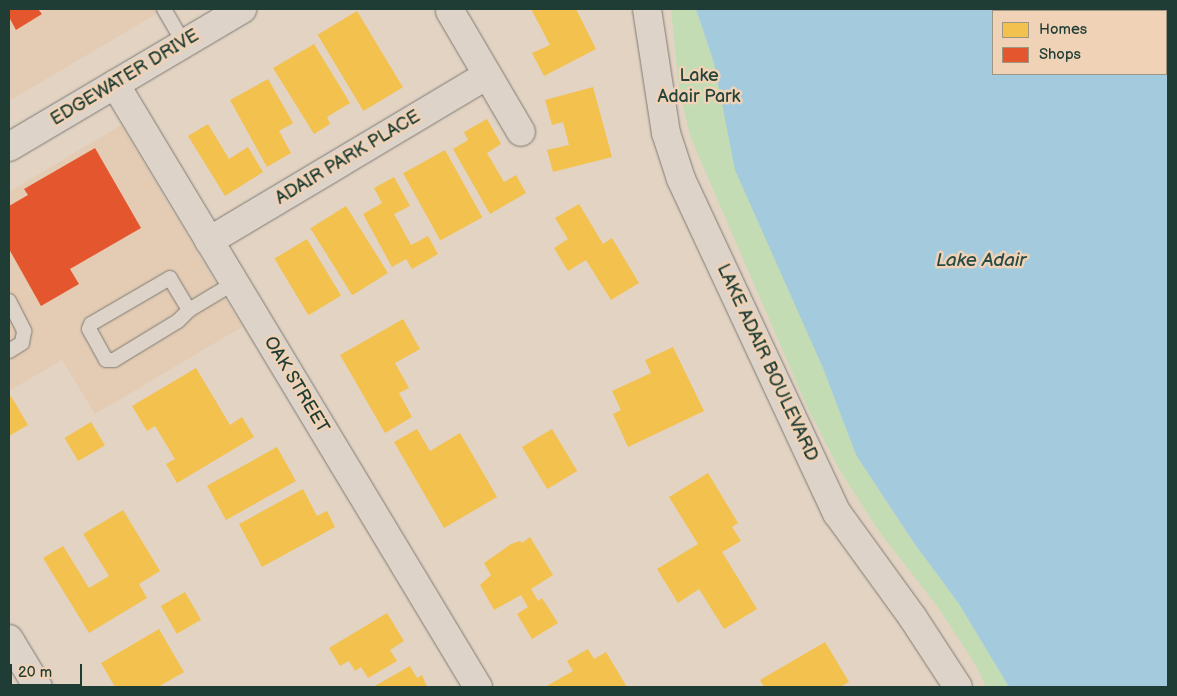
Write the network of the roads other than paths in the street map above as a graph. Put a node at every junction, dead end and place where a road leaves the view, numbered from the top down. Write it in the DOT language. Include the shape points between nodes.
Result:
graph roads {
  1 [pos="164,9"];
  2 [pos="242,9"];
  3 [pos="647,9"];
  4 [pos="450,11"];
  5 [pos="184,43"];
  6 [pos="487,75"];
  7 [pos="115,84"];
  8 [pos="520,132"];
  9 [pos="9,147"];
  10 [pos="209,241"];
  11 [pos="234,283"];
  12 [pos="9,301"];
  13 [pos="189,310"];
  14 [pos="9,352"];
  15 [pos="9,638"];
  16 [pos="38,687"];
  17 [pos="478,687"];
  18 [pos="958,687"];
  1 -- 5 [label="lane"];
  2 -- 5 [label="street, EDGEWATER DRIVE"];
  3 -- 18 [label="street, LAKE ADAIR BOULEVARD" via="666,133 681,179 837,513"];
  4 -- 6 [label="street"];
  5 -- 7 [label="street, EDGEWATER DRIVE"];
  6 -- 8 [label="street"];
  6 -- 10 [label="street, ADAIR PARK PLACE"];
  7 -- 9 [label="street, EDGEWATER DRIVE"];
  7 -- 10 [label="street, OAK STREET"];
  10 -- 11 [label="street, OAK STREET"];
  11 -- 13 [label="lane"];
  11 -- 17 [label="street, OAK STREET"];
  12 -- 14 [label="lane" via="24,331 22,343"];
  13 -- 13 [label="lane" via="178,321 114,360 106,360 90,329 91,324 170,278"];
  15 -- 16 [label="street"];
}
